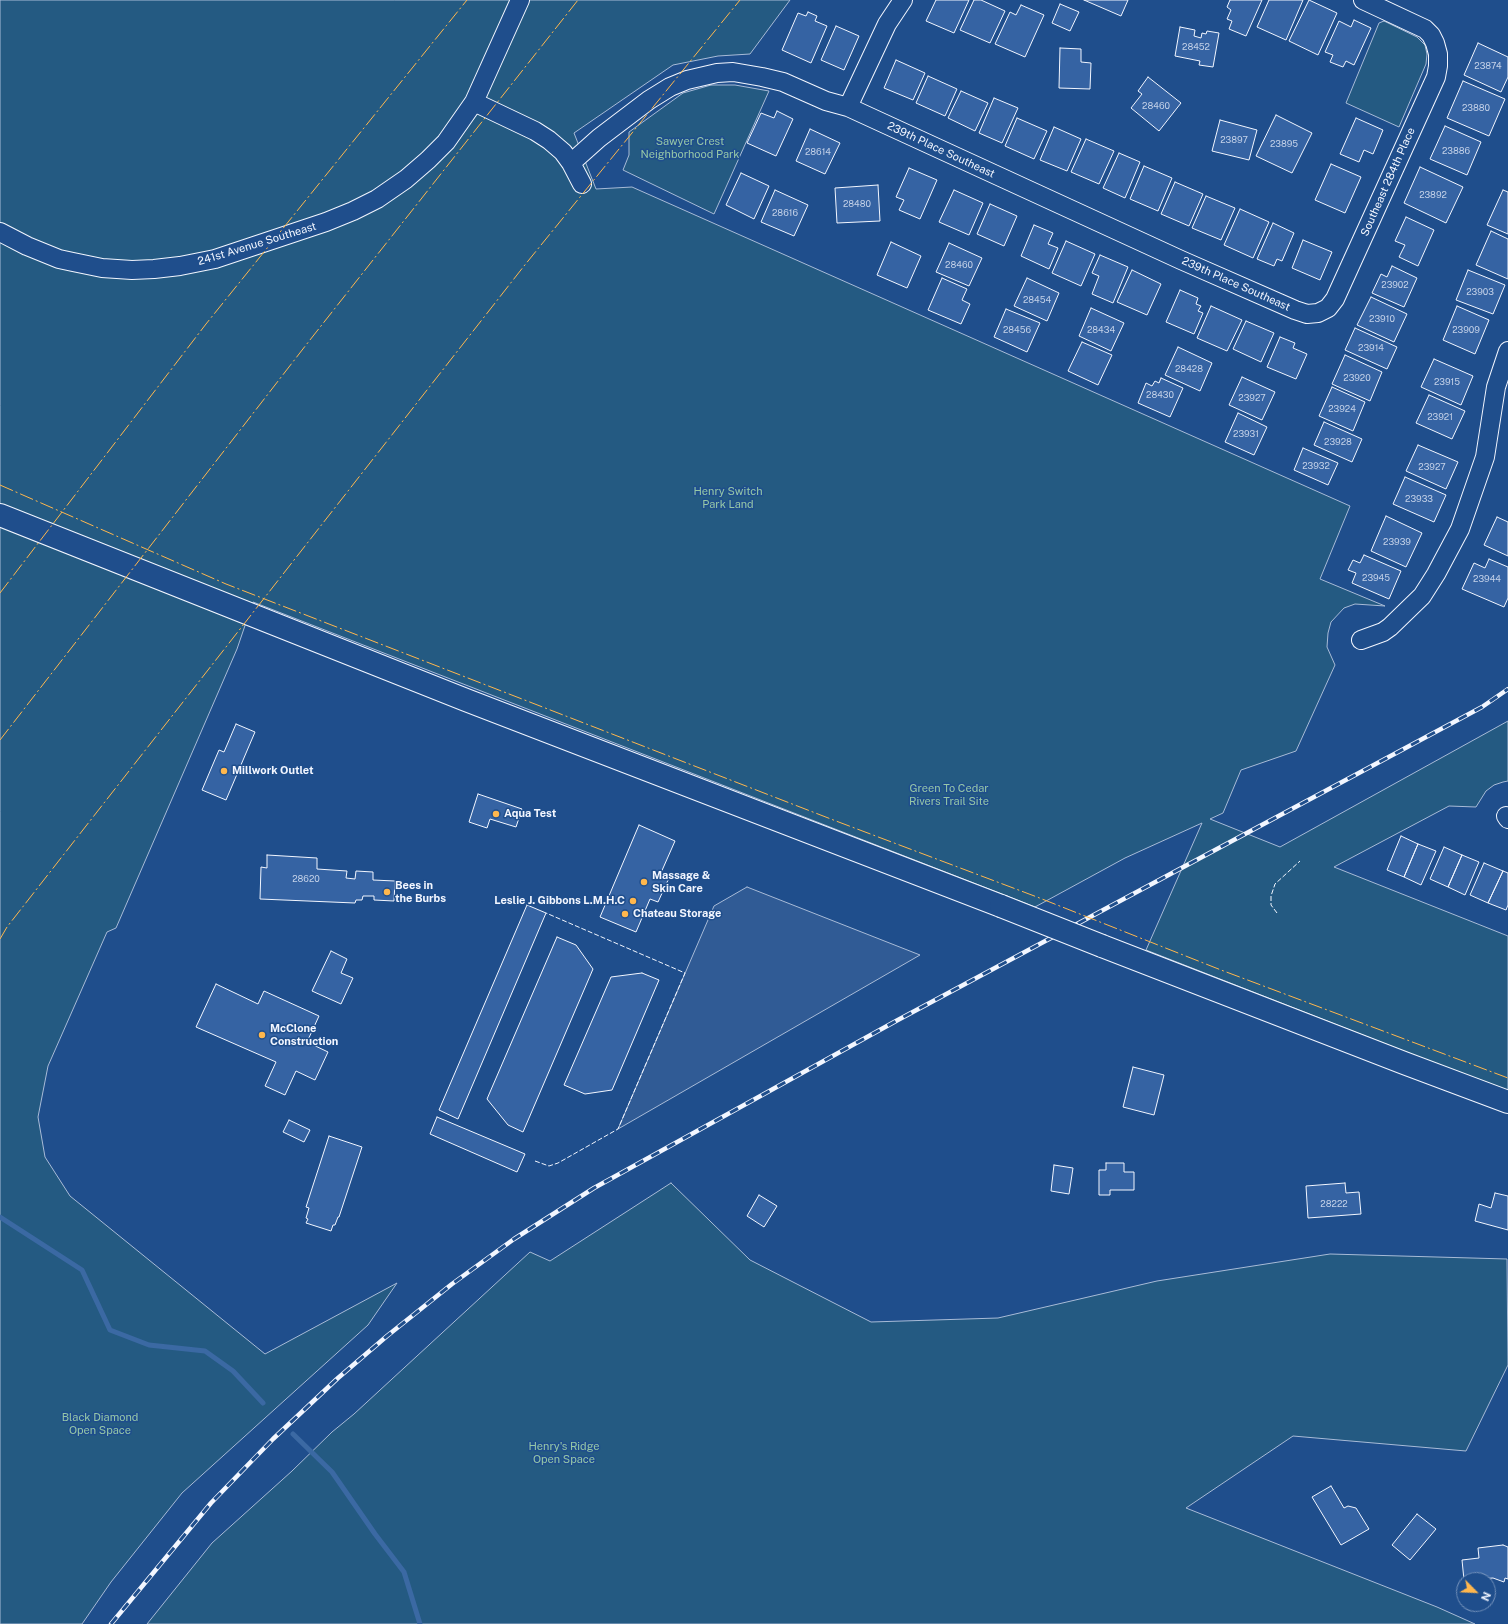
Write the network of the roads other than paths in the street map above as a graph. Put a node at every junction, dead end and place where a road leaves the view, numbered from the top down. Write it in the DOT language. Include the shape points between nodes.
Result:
graph roads {
  1 [pos="520,0"];
  2 [pos="903,0"];
  3 [pos="1364,0"];
  4 [pos="474,102"];
  5 [pos="848,107"];
  6 [pos="571,163"];
  7 [pos="582,184"];
  8 [pos="0,232"];
  9 [pos="1318,313"];
  10 [pos="1508,351"];
  11 [pos="0,515"];
  12 [pos="1361,640"];
  13 [pos="1508,1102"];
  1 -- 4 [label="street, 241st Avenue Southeast"];
  2 -- 5 [label="street" via="887,24"];
  3 -- 9 [label="street, Southeast 284th Place" via="1425,28 1431,35 1438,54 1436,77 1335,299 1328,308"];
  4 -- 6 [label="street" via="545,137 563,152"];
  4 -- 8 [label="street, 241st Avenue Southeast" via="446,142 428,160 406,179 377,198 326,222 216,259 154,269 102,268 59,259"];
  5 -- 6 [label="street, 239th Place Southeast" via="826,101 783,82 762,77 733,72 704,75 659,93 598,138"];
  5 -- 9 [label="street, 239th Place Southeast" via="1288,307 1307,314"];
  6 -- 7 [label="street"];
  10 -- 12 [label="street" via="1496,387 1485,457 1460,529 1422,596 1390,627"];
  11 -- 13 [label="main road, bridge" via="459,697"];
}
